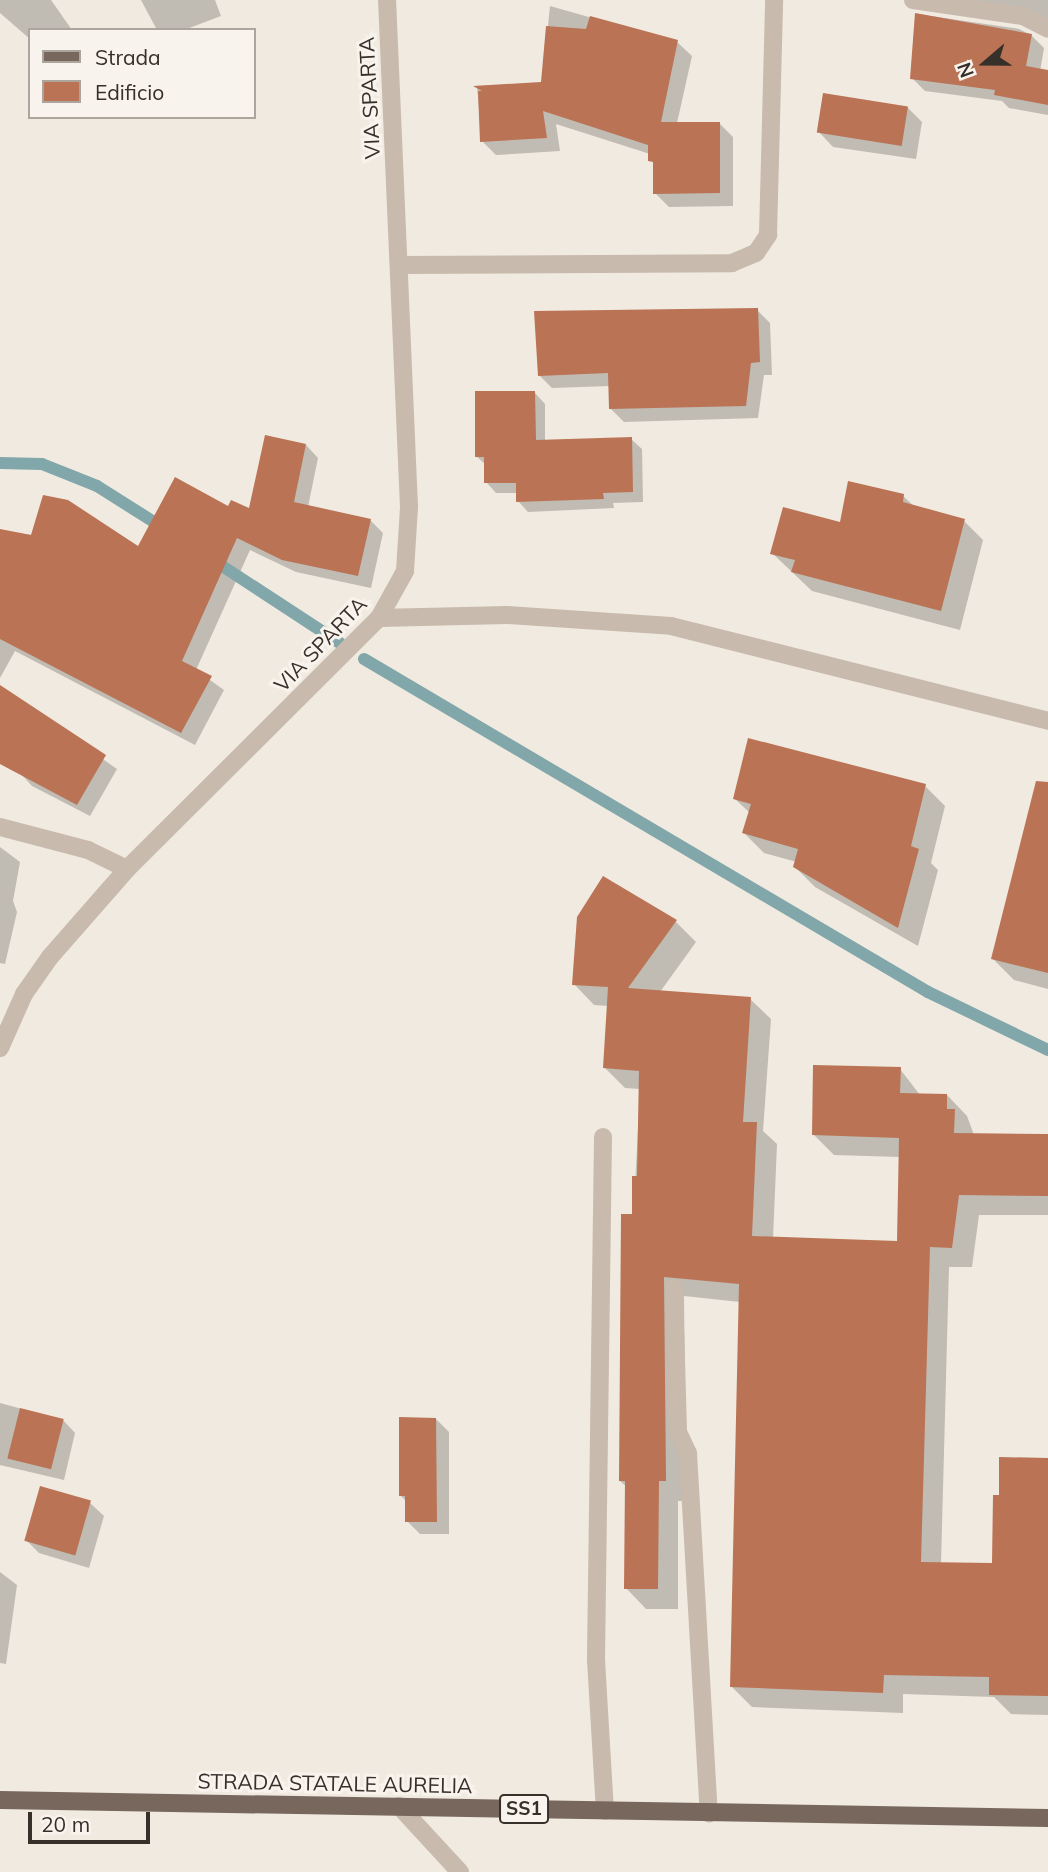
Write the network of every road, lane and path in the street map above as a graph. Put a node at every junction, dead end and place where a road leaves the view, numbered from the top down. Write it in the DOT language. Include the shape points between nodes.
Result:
graph roads {
  1 [pos="387,0"];
  2 [pos="774,0"];
  3 [pos="913,0"];
  4 [pos="1048,29"];
  5 [pos="400,265"];
  6 [pos="379,618"];
  7 [pos="1048,721"];
  8 [pos="0,827"];
  9 [pos="127,869"];
  10 [pos="0,1048"];
  11 [pos="603,1137"];
  12 [pos="674,1288"];
  13 [pos="0,1800"];
  14 [pos="399,1806"];
  15 [pos="605,1811"];
  16 [pos="709,1813"];
  17 [pos="1048,1818"];
  18 [pos="460,1872"];
  1 -- 5 [label="street, VIA SPARTA"];
  2 -- 5 [label="street" via="768,235 756,253 732,263"];
  3 -- 4 [label="street" via="1023,16"];
  5 -- 6 [label="street, VIA SPARTA" via="409,507 405,571"];
  6 -- 7 [label="street" via="507,615 671,626"];
  6 -- 9 [label="street, VIA SPARTA"];
  8 -- 9 [label="street" via="88,850"];
  9 -- 10 [label="street, VIA SPARTA" via="50,957 24,994"];
  11 -- 15 [label="street" via="596,1660"];
  12 -- 16 [label="street" via="678,1432 688,1453"];
  13 -- 14 [label="main road, STRADA STATALE AURELIA / SS1"];
  14 -- 15 [label="main road, STRADA STATALE AURELIA / SS1"];
  14 -- 18 [label="street"];
  15 -- 16 [label="main road, STRADA STATALE AURELIA / SS1"];
  16 -- 17 [label="main road, STRADA STATALE AURELIA / SS1"];
}
